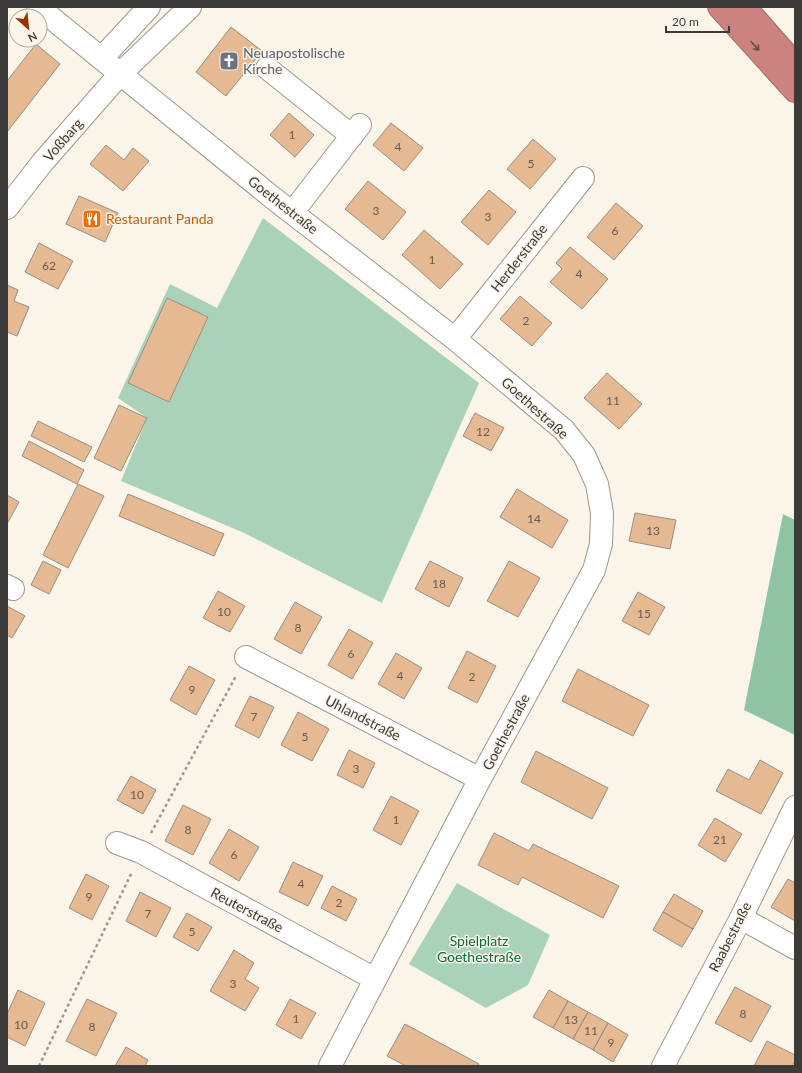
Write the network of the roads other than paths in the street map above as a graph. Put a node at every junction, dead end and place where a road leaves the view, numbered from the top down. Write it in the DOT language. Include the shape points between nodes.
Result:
graph roads {
  1 [pos="38,7"];
  2 [pos="149,7"];
  3 [pos="190,7"];
  4 [pos="719,7"];
  5 [pos="745,7"];
  6 [pos="102,58"];
  7 [pos="795,64"];
  8 [pos="267,68"];
  9 [pos="120,74"];
  10 [pos="795,92"];
  11 [pos="583,178"];
  12 [pos="7,208"];
  13 [pos="292,213"];
  14 [pos="455,339"];
  15 [pos="246,657"];
  16 [pos="480,779"];
  17 [pos="795,807"];
  18 [pos="117,843"];
  19 [pos="741,918"];
  20 [pos="795,948"];
  21 [pos="375,979"];
  22 [pos="669,1064"];
  23 [pos="330,1066"];
  1 -- 6 [label="street, Goethestraße"];
  2 -- 6 [label="street"];
  3 -- 9 [label="street, Voßbarg"];
  4 -- 10 [label="highway, one-way"];
  5 -- 7 [label="highway"];
  6 -- 9 [label="street, Goethestraße"];
  8 -- 13 [label="street" via="356,130"];
  9 -- 12 [label="street, Voßbarg" via="42,163"];
  9 -- 13 [label="street, Goethestraße"];
  11 -- 14 [label="street, Herderstraße"];
  13 -- 14 [label="street, Goethestraße"];
  14 -- 16 [label="street, Goethestraße" via="564,430 584,455 597,484 602,513 601,544 594,570"];
  15 -- 16 [label="street, Uhlandstraße"];
  16 -- 21 [label="street, Goethestraße"];
  17 -- 19 [label="street, Raabestraße"];
  18 -- 21 [label="street, Reuterstraße" via="141,852"];
  19 -- 20 [label="street"];
  19 -- 22 [label="street, Raabestraße"];
  21 -- 23 [label="street, Goethestraße"];
}
